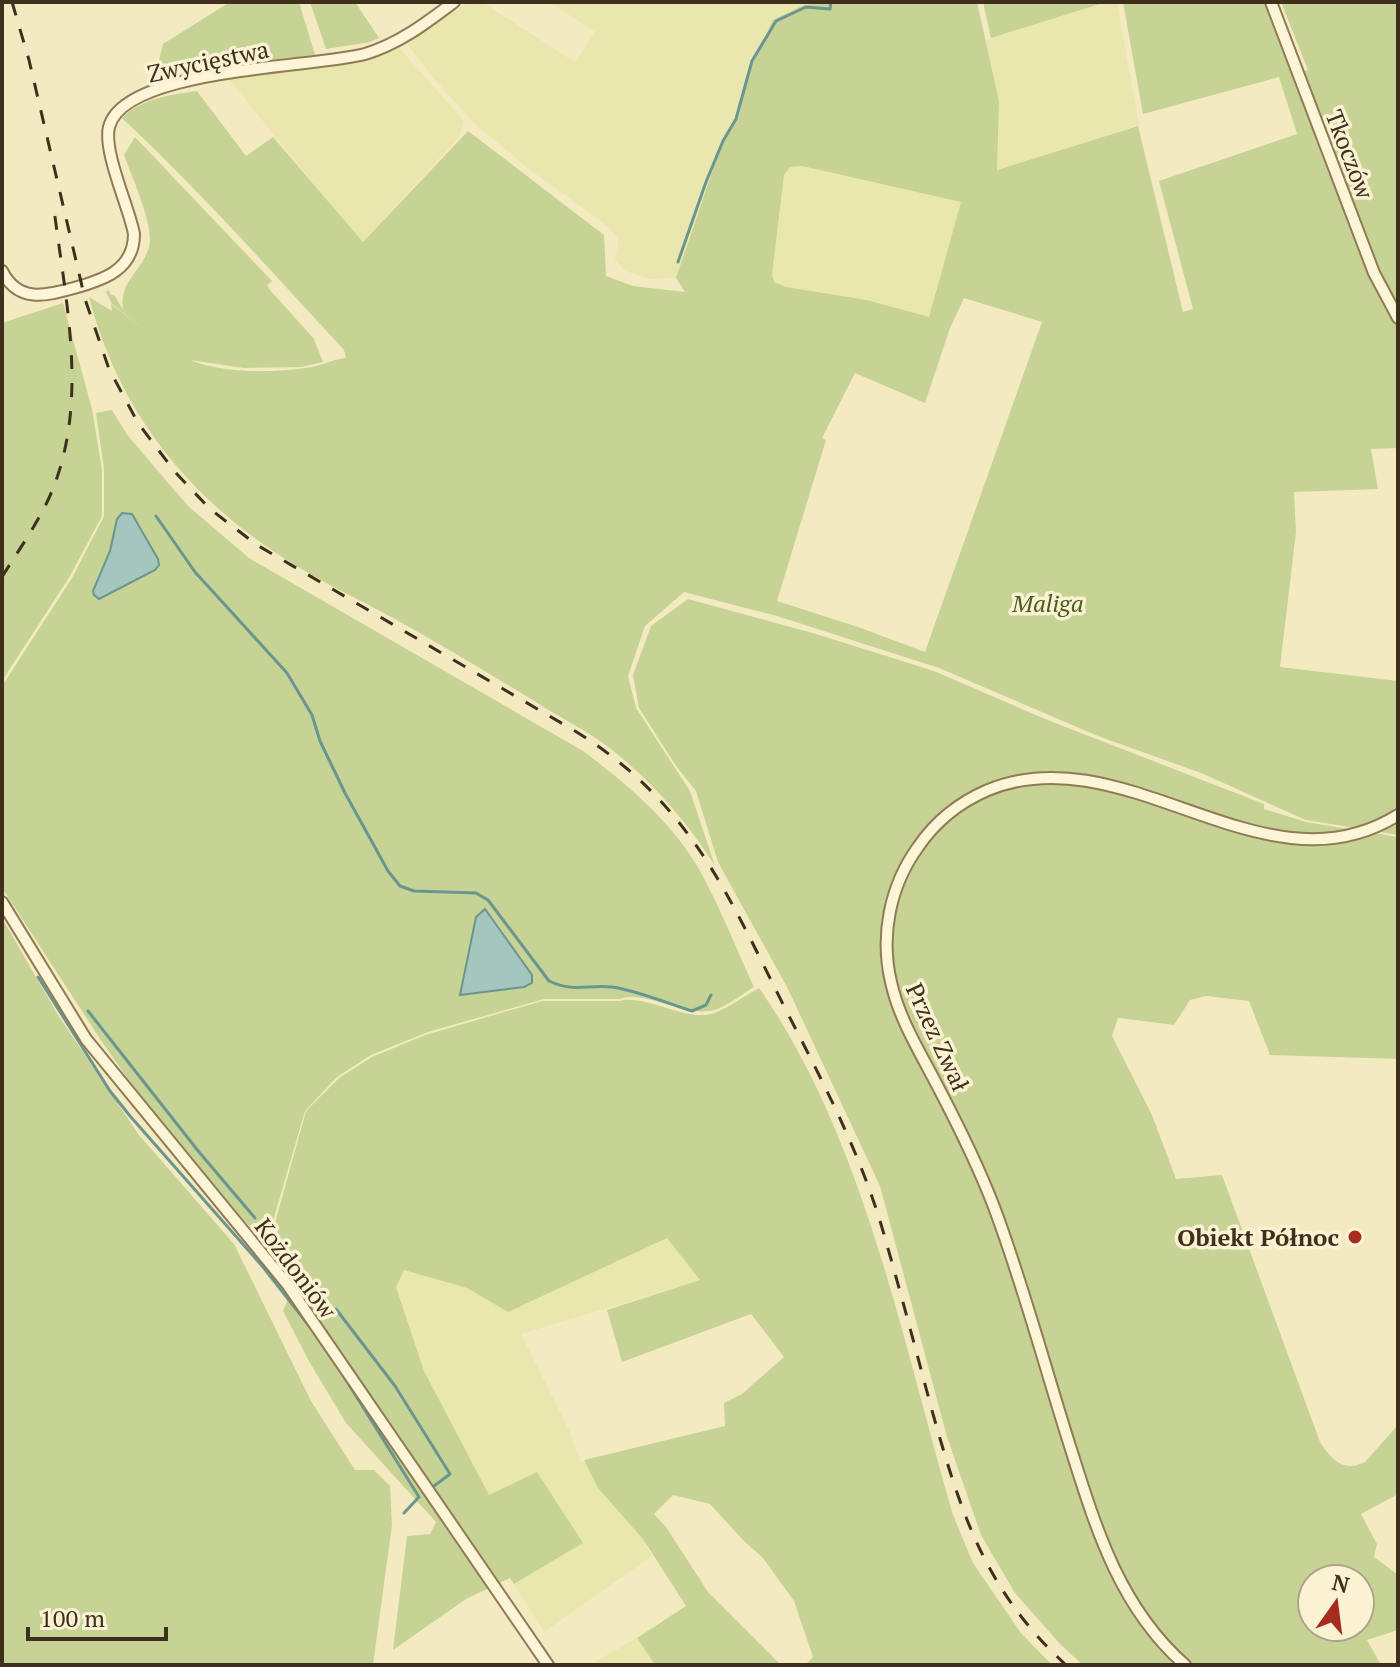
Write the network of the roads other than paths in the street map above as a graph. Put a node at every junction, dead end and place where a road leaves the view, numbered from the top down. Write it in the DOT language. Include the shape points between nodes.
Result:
graph roads {
  1 [pos="454,2"];
  2 [pos="1271,2"];
  3 [pos="2,271"];
  4 [pos="1398,318"];
  5 [pos="1398,815"];
  6 [pos="2,902"];
  7 [pos="548,1665"];
  8 [pos="1185,1665"];
  1 -- 3 [label="street, Zwycięstwa" via="406,36 368,53 225,72 127,102 112,120 108,139 134,234 126,262 99,282 45,296 17,289"];
  2 -- 4 [label="street, Tkoczów" via="1368,259"];
  5 -- 8 [label="street, Przez Zwał" via="1354,835 1298,840 1262,834 1093,782 1019,781 972,798 935,826 909,861 891,905 887,961 895,997 998,1216 1099,1539 1130,1601"];
  6 -- 7 [label="street, Kożdoniów" via="86,1039 287,1284"];
}
